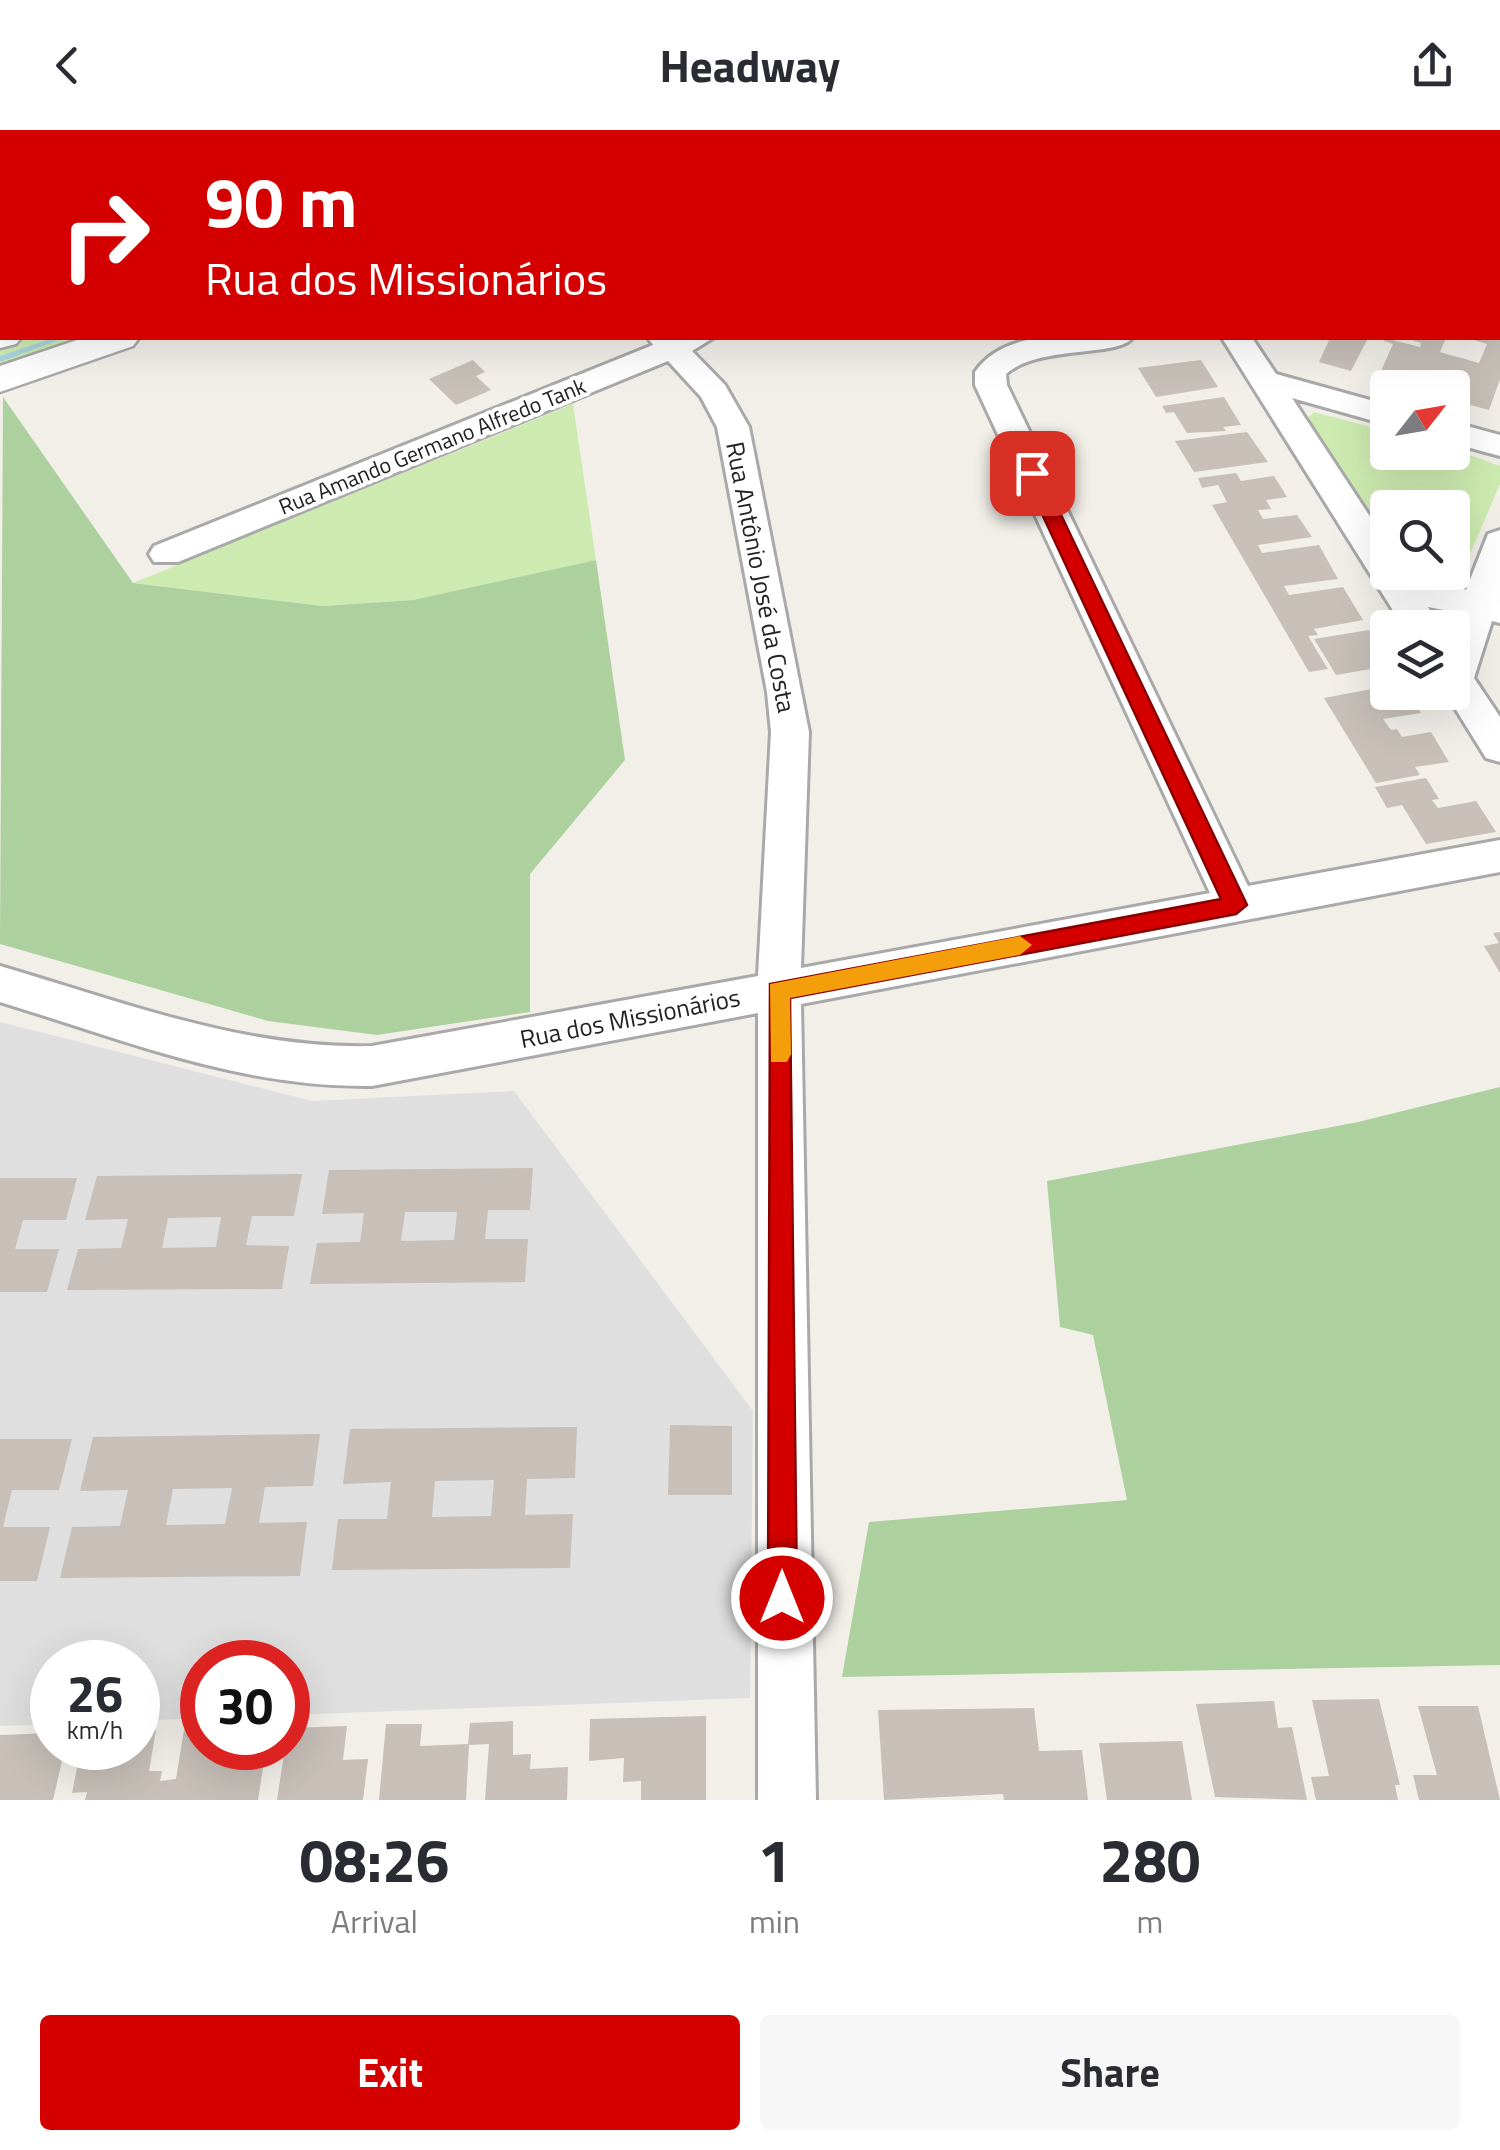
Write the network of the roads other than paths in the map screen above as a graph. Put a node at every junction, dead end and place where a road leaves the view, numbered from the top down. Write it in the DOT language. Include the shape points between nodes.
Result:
graph roads {
  1 [pos="113,340"];
  2 [pos="1101,340"];
  3 [pos="1239,340"];
  4 [pos="679,341"];
  5 [pos="0,380"];
  6 [pos="1265,381"];
  7 [pos="1370,409"];
  8 [pos="1470,437"];
  9 [pos="1500,446"];
  10 [pos="1500,542"];
  11 [pos="1370,545"];
  12 [pos="166,554"];
  13 [pos="1420,590"];
  14 [pos="1490,607"];
  15 [pos="1470,645"];
  16 [pos="1470,701"];
  17 [pos="1500,748"];
  18 [pos="1500,856"];
  19 [pos="1236,905"];
  20 [pos="0,984"];
  21 [pos="778,990"];
  22 [pos="787,1800"];
  1 -- 5 [label="street"];
  2 -- 19 [label="street" via="1001,360 990,372 991,385"];
  3 -- 6 [label="street"];
  4 -- 12 [label="street, Rua Amando Germano Alfredo Tank"];
  4 -- 21 [label="street, Rua Antônio José da Costa" via="732,427 786,692 791,781"];
  6 -- 7 [label="street"];
  6 -- 11 [label="street"];
  8 -- 9 [label="street"];
  10 -- 14 [label="street"];
  13 -- 14 [label="street"];
  14 -- 15 [label="street"];
  16 -- 17 [label="street"];
  18 -- 19 [label="street, Rua dos Missionários"];
  19 -- 21 [label="street, Rua dos Missionários"];
  20 -- 21 [label="street, Rua dos Missionários" via="249,1058 310,1066 372,1066"];
  21 -- 22 [label="street, Rua Antônio José da Costa"];
}
